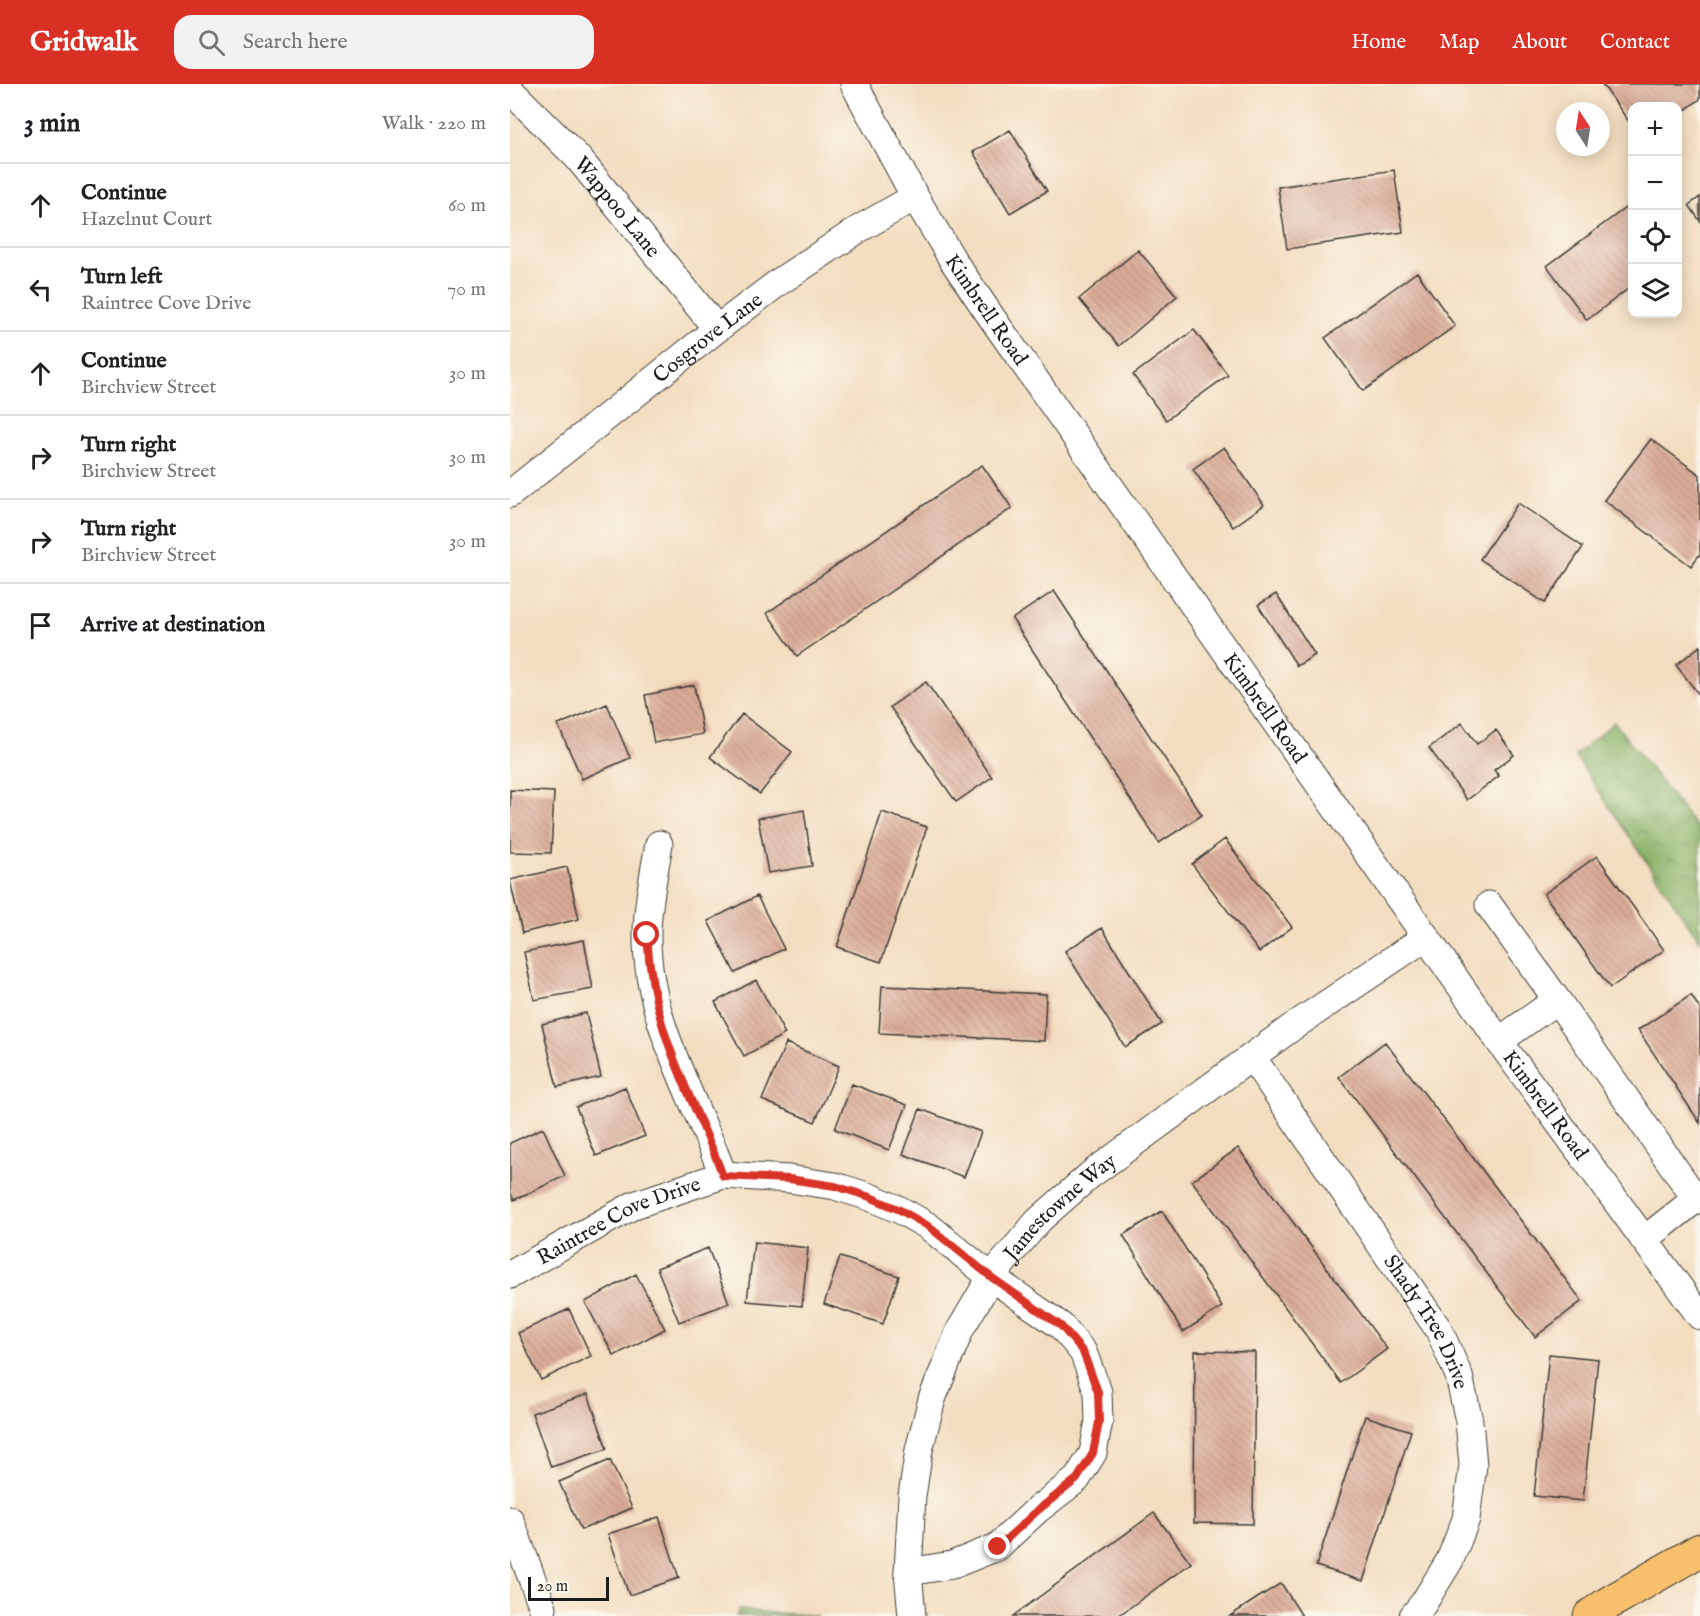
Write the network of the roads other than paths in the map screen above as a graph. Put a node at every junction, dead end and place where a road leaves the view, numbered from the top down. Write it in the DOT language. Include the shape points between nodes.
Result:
graph roads {
  1 [pos="854,84"];
  2 [pos="510,90"];
  3 [pos="915,197"];
  4 [pos="717,329"];
  5 [pos="510,494"];
  6 [pos="659,844"];
  7 [pos="1489,905"];
  8 [pos="1426,937"];
  9 [pos="1557,1000"];
  10 [pos="1499,1041"];
  11 [pos="1252,1057"];
  12 [pos="723,1176"];
  13 [pos="1698,1202"];
  14 [pos="1644,1240"];
  15 [pos="510,1275"];
  16 [pos="991,1277"];
  17 [pos="1700,1316"];
  18 [pos="510,1520"];
  19 [pos="1700,1550"];
  20 [pos="908,1572"];
  21 [pos="543,1608"];
  22 [pos="912,1616"];
  23 [pos="1413,1616"];
  24 [pos="1590,1616"];
  1 -- 3 [label="street, Kimbrell Road"];
  2 -- 4 [label="street, Wappoo Lane" via="578,158"];
  3 -- 4 [label="street, Cosgrove Lane" via="779,282"];
  3 -- 8 [label="street, Kimbrell Road" via="992,318"];
  4 -- 5 [label="street, Cosgrove Lane"];
  6 -- 12 [label="street" via="647,935 655,1000 664,1032"];
  7 -- 9 [label="street"];
  8 -- 10 [label="street, Kimbrell Road"];
  8 -- 11 [label="street, Jamestowne Way"];
  9 -- 10 [label="street"];
  9 -- 13 [label="street"];
  10 -- 14 [label="street, Kimbrell Road"];
  11 -- 16 [label="street, Jamestowne Way" via="1082,1181 1038,1221"];
  11 -- 23 [label="street, Shady Tree Drive" via="1439,1330 1459,1376 1469,1420 1473,1465 1466,1519 1450,1560"];
  12 -- 15 [label="street, Raintree Cove Drive" via="634,1205"];
  12 -- 16 [label="street, Raintree Cove Drive" via="789,1179 835,1186 870,1197 928,1226"];
  13 -- 14 [label="street"];
  14 -- 17 [label="street, Kimbrell Road"];
  16 -- 20 [label="street, Jamestowne Way" via="960,1330 932,1399 912,1496"];
  16 -- 20 [label="street, Raintree Cove Drive" via="1061,1326 1083,1352 1098,1392 1099,1422 1093,1453 1077,1479 998,1547 952,1565"];
  18 -- 21 [label="street"];
  19 -- 24 [label="main road"];
  20 -- 22 [label="street, Jamestowne Way"];
}
